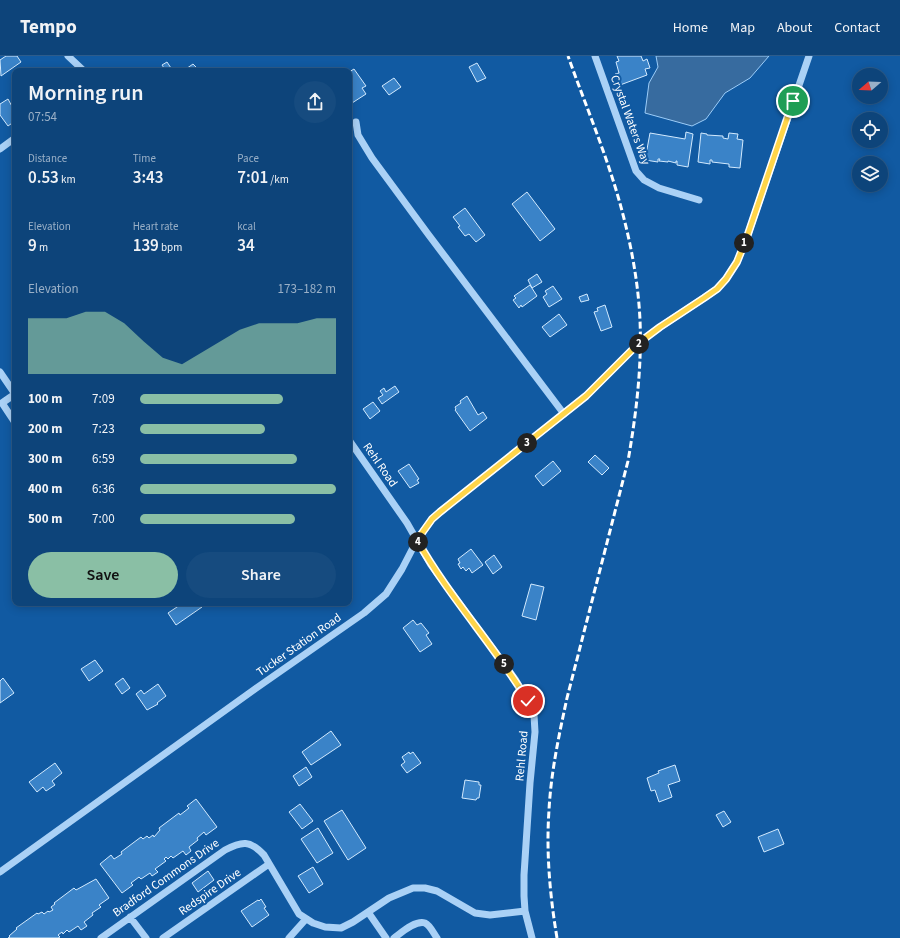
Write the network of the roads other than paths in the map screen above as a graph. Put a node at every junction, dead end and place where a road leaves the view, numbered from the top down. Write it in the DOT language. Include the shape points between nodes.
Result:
graph roads {
  1 [pos="68,56"];
  2 [pos="595,56"];
  3 [pos="809,56"];
  4 [pos="81,68"];
  5 [pos="356,122"];
  6 [pos="12,140"];
  7 [pos="0,149"];
  8 [pos="699,200"];
  9 [pos="0,372"];
  10 [pos="12,390"];
  11 [pos="12,396"];
  12 [pos="564,414"];
  13 [pos="12,418"];
  14 [pos="352,444"];
  15 [pos="417,540"];
  16 [pos="269,864"];
  17 [pos="0,872"];
  18 [pos="525,911"];
  19 [pos="368,912"];
  20 [pos="130,917"];
  21 [pos="306,919"];
  22 [pos="101,938"];
  23 [pos="146,938"];
  24 [pos="163,938"];
  25 [pos="289,938"];
  26 [pos="386,938"];
  27 [pos="394,938"];
  28 [pos="437,938"];
  29 [pos="532,938"];
  1 -- 4 [label="street"];
  2 -- 8 [label="street, Crystal Waters Way" via="636,171 644,180 659,188"];
  3 -- 12 [label="street, Tucker Station Road" via="747,237 732,269 717,289 640,342 586,396"];
  5 -- 12 [label="street" via="358,134 372,158"];
  6 -- 7 [label="street"];
  9 -- 10 [label="street"];
  11 -- 13 [label="street" via="2,403"];
  12 -- 15 [label="street, Tucker Station Road" via="440,512"];
  14 -- 15 [label="street, Rehl Road"];
  15 -- 17 [label="street, Tucker Station Road" via="386,594 364,614"];
  15 -- 18 [label="street, Rehl Road" via="431,565 515,679 534,715 535,732 524,875"];
  16 -- 20 [label="street, Bradford Commons Drive" via="257,848 247,843 235,844"];
  16 -- 21 [label="street, Bradford Commons Drive" via="299,914"];
  16 -- 24 [label="street, Redspire Drive"];
  18 -- 19 [label="street, Bradford Commons Drive" via="490,915 475,912 437,891 413,888 389,898"];
  18 -- 29 [label="street, Rehl Road"];
  19 -- 21 [label="street, Bradford Commons Drive" via="340,928 325,927"];
  19 -- 26 [label="street"];
  20 -- 22 [label="street, Bradford Commons Drive"];
  20 -- 23 [label="street"];
  21 -- 25 [label="street"];
  27 -- 28 [label="street" via="417,923 425,924"];
}
